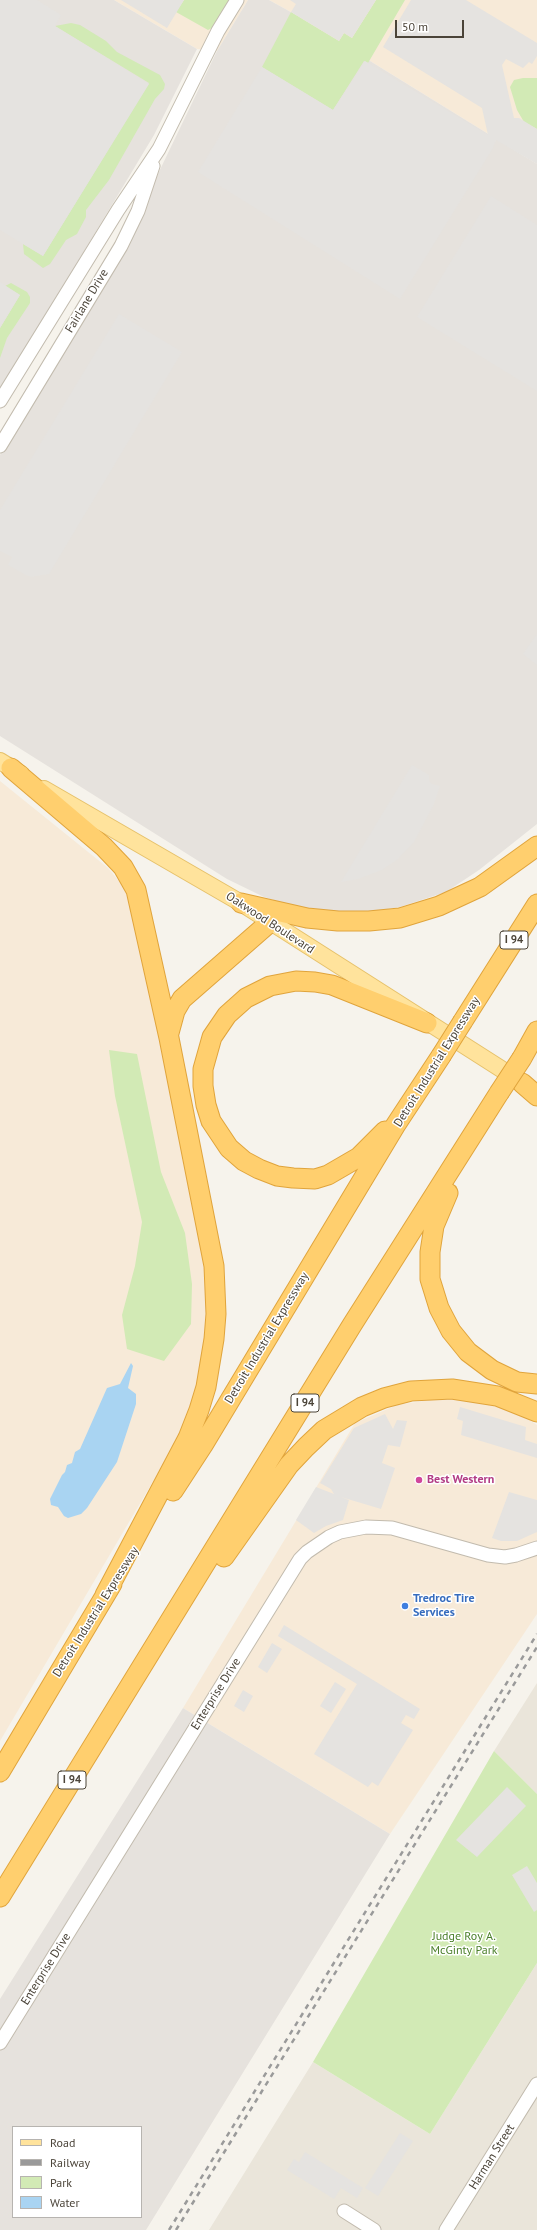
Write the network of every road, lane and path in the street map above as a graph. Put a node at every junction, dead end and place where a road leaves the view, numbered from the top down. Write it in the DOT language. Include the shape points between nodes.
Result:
graph roads {
  1 [pos="237,0"];
  2 [pos="159,149"];
  3 [pos="0,401"];
  4 [pos="0,446"];
  5 [pos="5,765"];
  6 [pos="537,846"];
  7 [pos="241,903"];
  8 [pos="537,904"];
  9 [pos="270,923"];
  10 [pos="427,1022"];
  11 [pos="537,1030"];
  12 [pos="169,1038"];
  13 [pos="529,1087"];
  14 [pos="537,1096"];
  15 [pos="395,1126"];
  16 [pos="478,1127"];
  17 [pos="537,1384"];
  18 [pos="537,1412"];
  19 [pos="537,1548"];
  20 [pos="105,1595"];
  21 [pos="134,1681"];
  22 [pos="0,1772"];
  23 [pos="0,1897"];
  24 [pos="0,2043"];
  25 [pos="537,2084"];
  26 [pos="344,2211"];
  27 [pos="374,2230"];
  28 [pos="446,2230"];
  1 -- 2 [label="street, Fairlane Drive" via="218,31"];
  2 -- 3 [label="street, Fairlane Drive" via="118,210"];
  2 -- 4 [label="street, Fairlane Drive" via="138,211 121,246"];
  5 -- 7 [label="main road, Oakwood Boulevard"];
  5 -- 12 [label="highway" via="104,847 130,878 140,900"];
  6 -- 7 [label="highway" via="512,866 473,890 439,906 400,918 338,922"];
  7 -- 9 [label="main road, Oakwood Boulevard"];
  8 -- 15 [label="highway, Detroit Industrial Expressway / I 94, bridge"];
  9 -- 10 [label="main road, Oakwood Boulevard"];
  9 -- 12 [label="highway" via="182,999 175,1011"];
  10 -- 13 [label="main road, Oakwood Boulevard"];
  10 -- 15 [label="highway" via="332,985 306,981 289,982 258,991 236,1006 219,1026 206,1053 203,1086 211,1121 219,1136 233,1152 244,1161 268,1173 315,1179 328,1175 358,1157 383,1132"];
  11 -- 16 [label="highway, I 94, bridge"];
  12 -- 20 [label="highway" via="211,1247 215,1284 214,1339 206,1387 188,1438"];
  13 -- 14 [label="highway"];
  15 -- 20 [label="highway, Detroit Industrial Expressway / I 94" via="203,1445"];
  16 -- 17 [label="highway" via="434,1226 430,1252 430,1279 439,1308 450,1331 468,1352 498,1373 517,1382"];
  16 -- 21 [label="highway, I 94" via="352,1325"];
  18 -- 21 [label="highway" via="519,1403 485,1393 438,1389 384,1398 342,1417 324,1430 290,1465 214,1571 168,1641"];
  19 -- 24 [label="street, Enterprise Drive" via="505,1557 488,1555 392,1528 366,1527 340,1532 307,1552"];
  20 -- 22 [label="highway, Detroit Industrial Expressway / I 94"];
  21 -- 23 [label="highway, I 94"];
  25 -- 28 [label="street, Harman Street"];
  26 -- 27 [label="street"];
}
